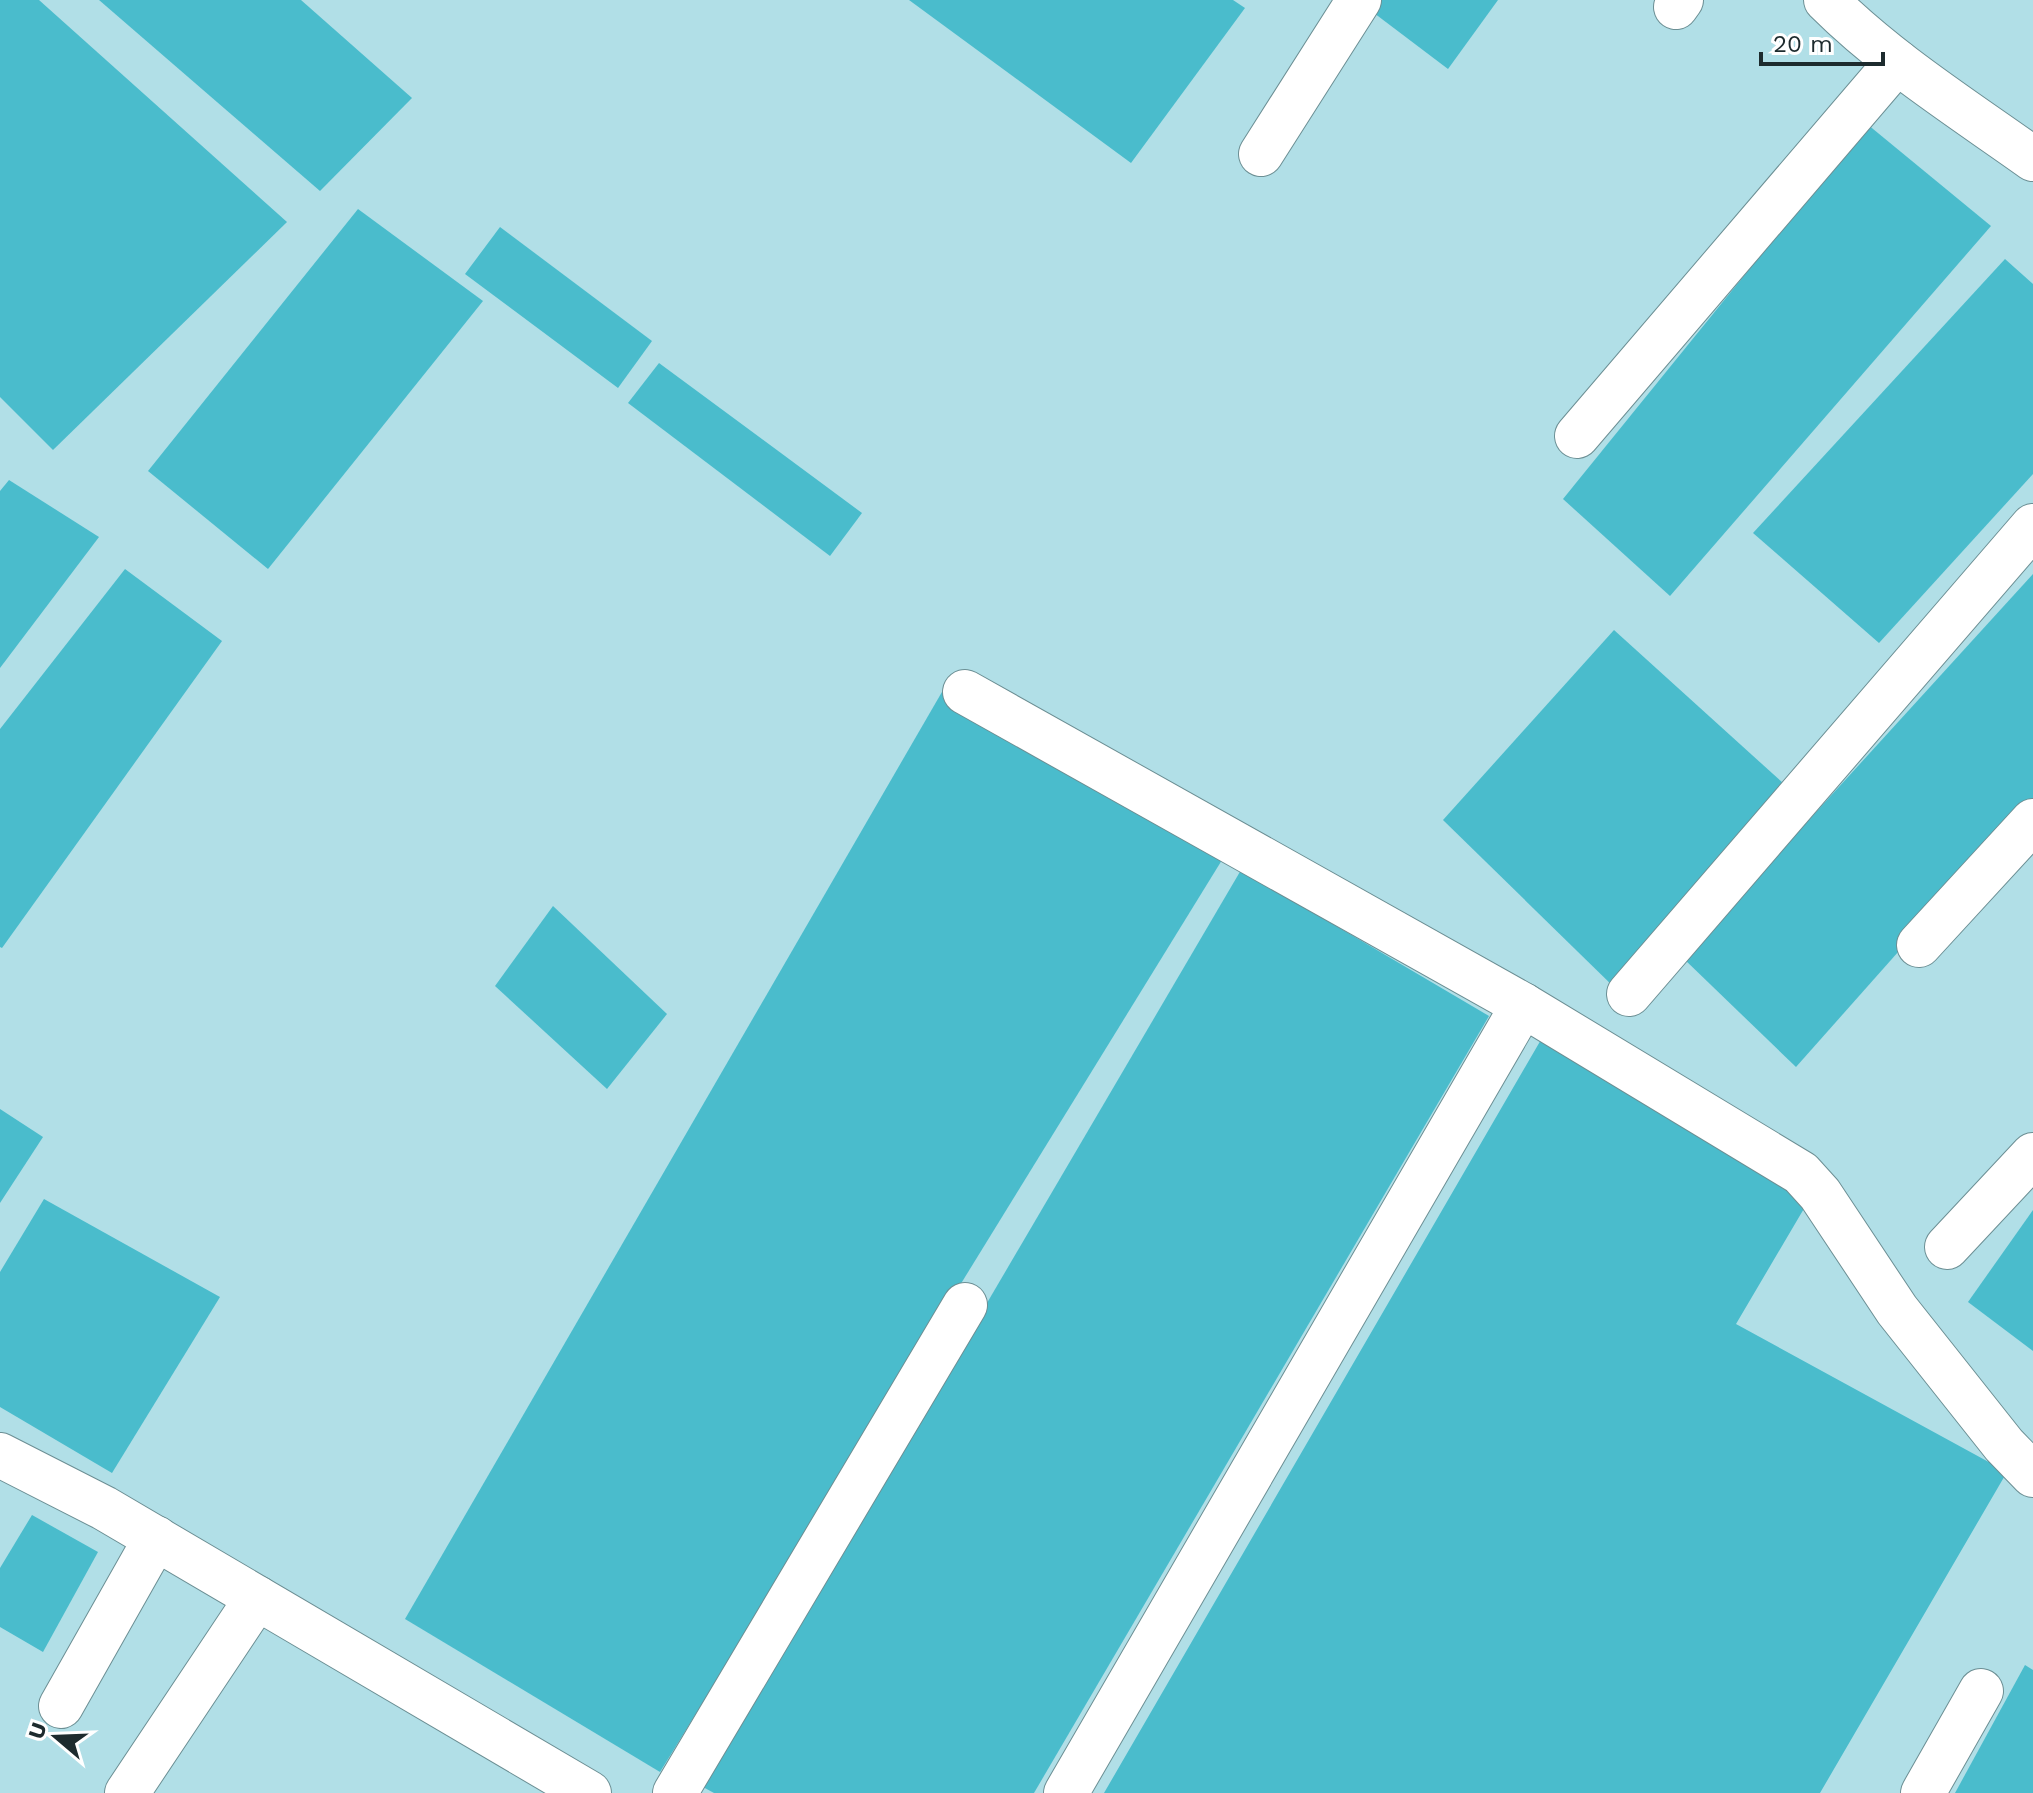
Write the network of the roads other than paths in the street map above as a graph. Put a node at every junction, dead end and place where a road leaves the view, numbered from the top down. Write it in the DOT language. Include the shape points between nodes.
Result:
graph roads {
  1 [pos="1359,0"];
  2 [pos="1826,0"];
  3 [pos="1897,62"];
  4 [pos="1261,154"];
  5 [pos="2033,159"];
  6 [pos="1577,436"];
  7 [pos="2033,526"];
  8 [pos="965,692"];
  9 [pos="2033,821"];
  10 [pos="1919,945"];
  11 [pos="1629,994"];
  12 [pos="1523,1005"];
  13 [pos="2033,1155"];
  14 [pos="1947,1247"];
  15 [pos="965,1305"];
  16 [pos="0,1455"];
  17 [pos="2033,1475"];
  18 [pos="156,1538"];
  19 [pos="257,1598"];
  20 [pos="1981,1691"];
  21 [pos="61,1706"];
  22 [pos="127,1793"];
  23 [pos="589,1793"];
  24 [pos="675,1793"];
  25 [pos="1066,1793"];
  26 [pos="1923,1793"];
  1 -- 4 [label="main road"];
  2 -- 3 [label="main road"];
  3 -- 5 [label="main road"];
  3 -- 6 [label="main road"];
  7 -- 11 [label="main road"];
  8 -- 12 [label="main road"];
  9 -- 10 [label="main road"];
  12 -- 17 [label="main road" via="1801,1173 1897,1310"];
  12 -- 25 [label="main road"];
  13 -- 14 [label="main road"];
  15 -- 24 [label="main road"];
  16 -- 18 [label="main road"];
  18 -- 19 [label="main road"];
  18 -- 21 [label="main road"];
  19 -- 22 [label="main road"];
  19 -- 23 [label="main road"];
  20 -- 26 [label="main road"];
}
